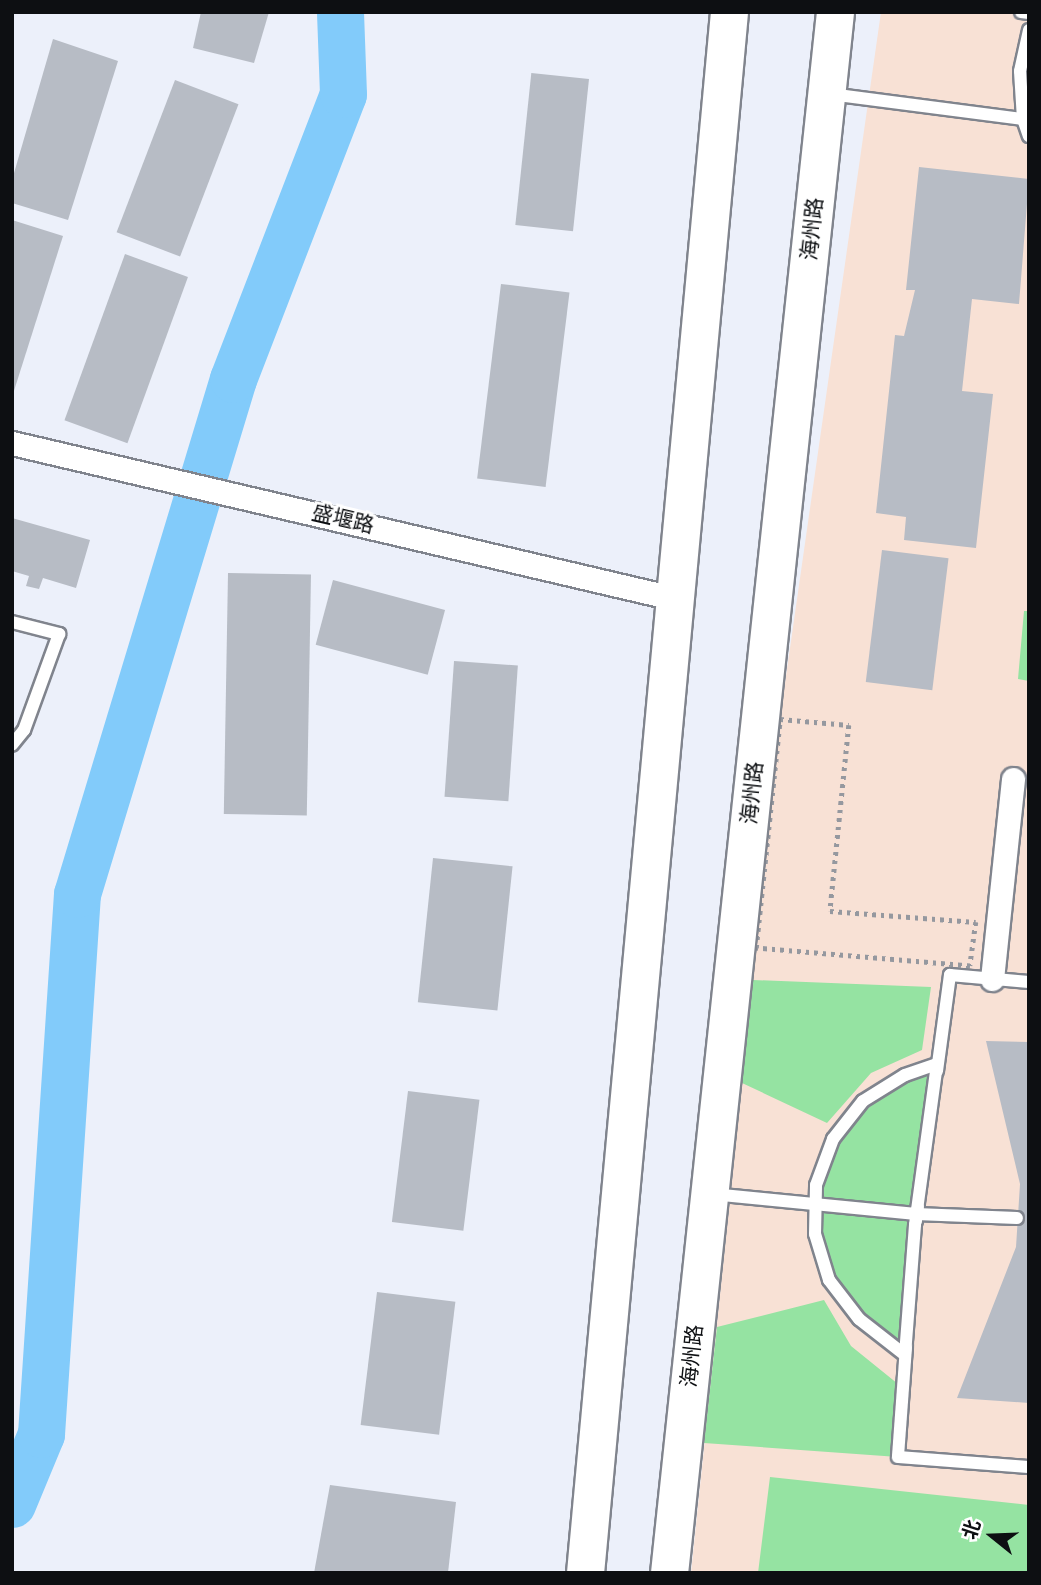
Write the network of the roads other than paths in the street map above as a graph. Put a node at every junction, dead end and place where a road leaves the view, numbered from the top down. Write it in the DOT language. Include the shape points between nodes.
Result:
graph roads {
  1 [pos="729,12"];
  2 [pos="835,12"];
  3 [pos="1021,12"];
  4 [pos="1029,13"];
  5 [pos="1029,30"];
  6 [pos="826,93"];
  7 [pos="1023,119"];
  8 [pos="1029,136"];
  9 [pos="12,443"];
  10 [pos="673,598"];
  11 [pos="12,622"];
  12 [pos="12,745"];
  13 [pos="1013,779"];
  14 [pos="992,979"];
  15 [pos="1029,982"];
  16 [pos="710,1194"];
  17 [pos="814,1206"];
  18 [pos="916,1214"];
  19 [pos="1017,1218"];
  20 [pos="905,1355"];
  21 [pos="1029,1468"];
  22 [pos="585,1573"];
  23 [pos="669,1573"];
  1 -- 10 [label="main road"];
  2 -- 6 [label="main road, 海州路"];
  3 -- 4 [label="lane"];
  5 -- 7 [label="lane" via="1020,71"];
  6 -- 7 [label="lane"];
  6 -- 16 [label="main road, 海州路"];
  7 -- 8 [label="lane"];
  9 -- 10 [label="street, 盛堰路"];
  10 -- 22 [label="main road"];
  11 -- 12 [label="lane" via="59,634 24,730"];
  13 -- 14 [label="street"];
  14 -- 15 [label="lane"];
  14 -- 18 [label="lane" via="950,975"];
  16 -- 17 [label="lane"];
  16 -- 23 [label="main road, 海州路"];
  17 -- 18 [label="lane"];
  17 -- 18 [label="lane" via="822,1161 846,1118 883,1086 937,1064"];
  17 -- 20 [label="lane" via="820,1257 842,1301"];
  18 -- 19 [label="lane"];
  18 -- 20 [label="lane"];
  20 -- 21 [label="lane" via="898,1457"];
}
